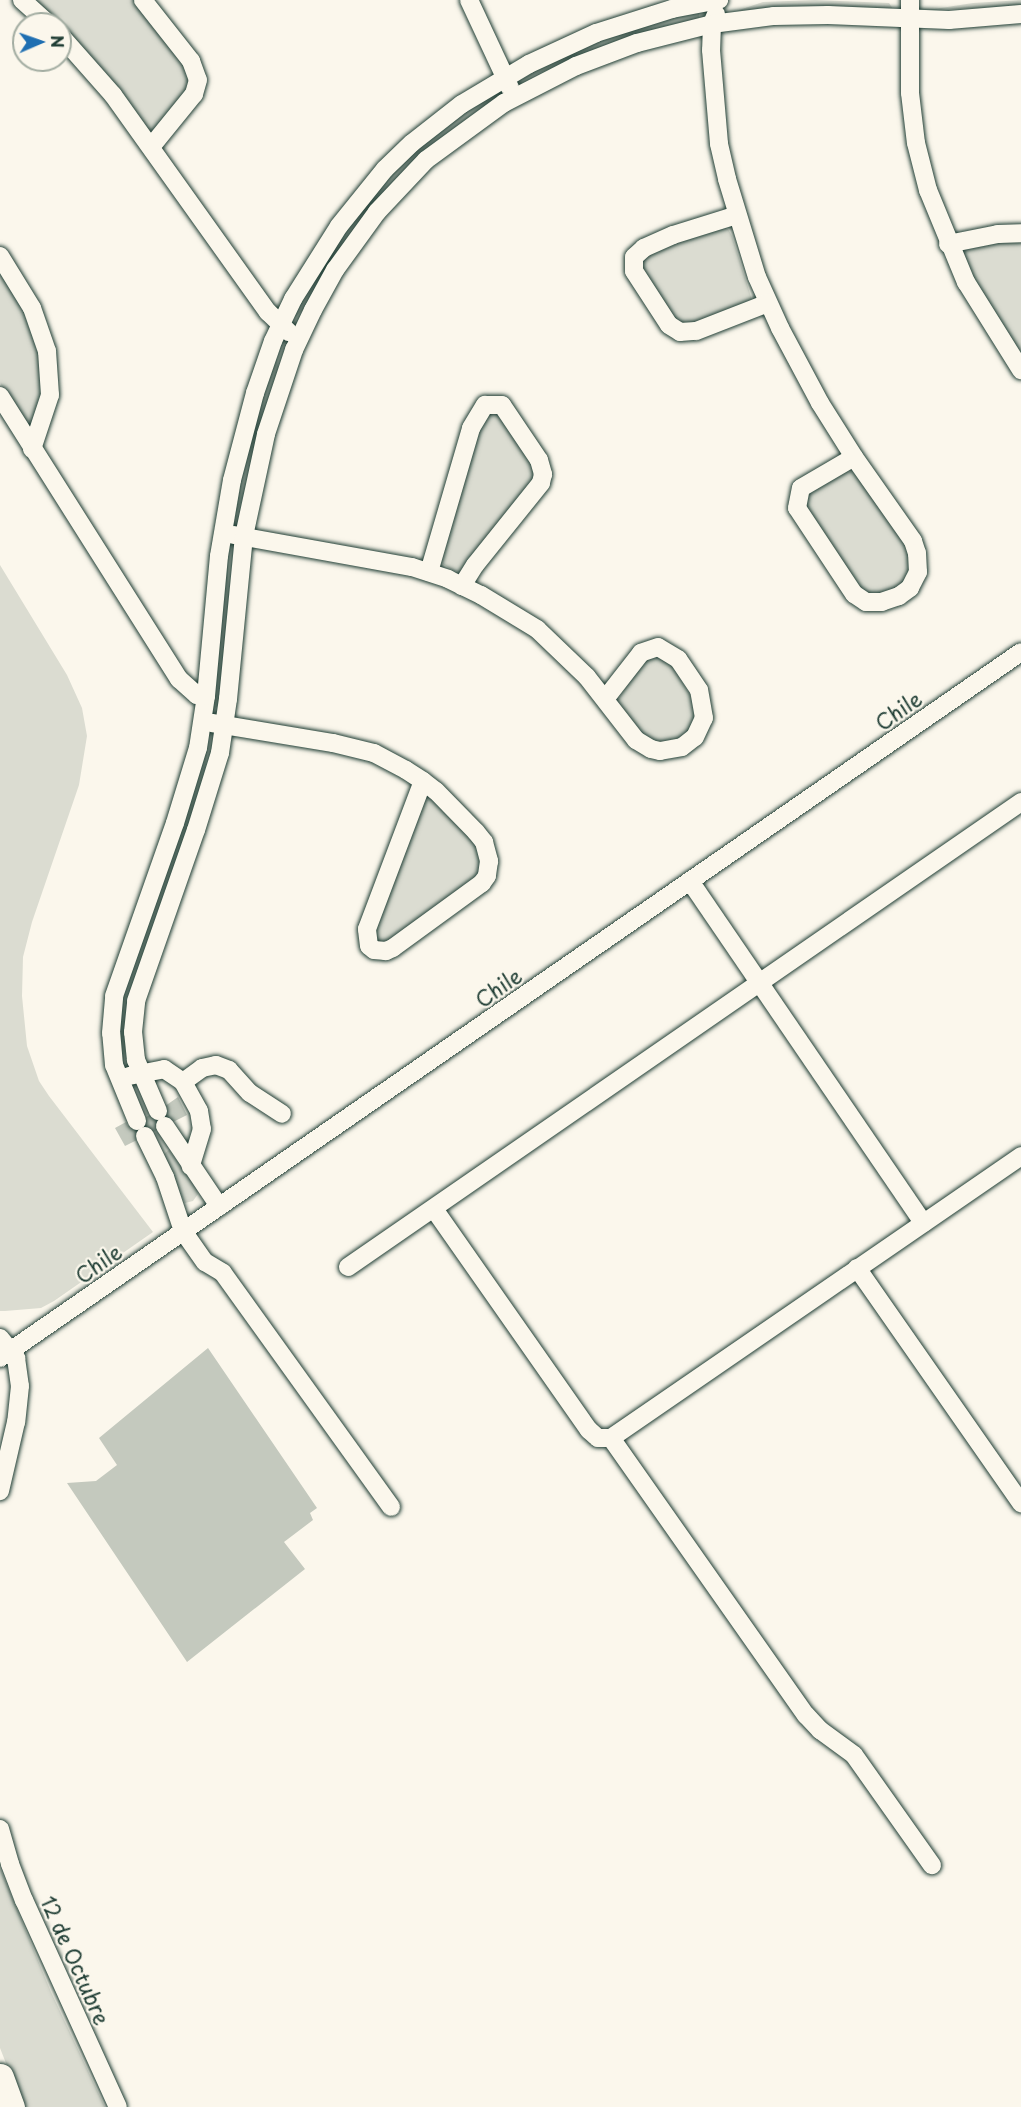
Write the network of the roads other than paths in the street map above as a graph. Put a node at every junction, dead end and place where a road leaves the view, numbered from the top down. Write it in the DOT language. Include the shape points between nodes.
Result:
graph roads {
  1 [pos="22,0"];
  2 [pos="143,0"];
  3 [pos="469,0"];
  4 [pos="720,0"];
  5 [pos="910,0"];
  6 [pos="36,12"];
  7 [pos="1021,14"];
  8 [pos="909,19"];
  9 [pos="712,24"];
  10 [pos="72,48"];
  11 [pos="504,77"];
  12 [pos="515,97"];
  13 [pos="151,147"];
  14 [pos="737,215"];
  15 [pos="1021,233"];
  16 [pos="948,244"];
  17 [pos="0,256"];
  18 [pos="768,303"];
  19 [pos="280,326"];
  20 [pos="299,339"];
  21 [pos="1021,370"];
  22 [pos="0,396"];
  23 [pos="32,449"];
  24 [pos="854,457"];
  25 [pos="222,533"];
  26 [pos="244,536"];
  27 [pos="429,572"];
  28 [pos="462,586"];
  29 [pos="1021,652"];
  30 [pos="206,696"];
  31 [pos="605,699"];
  32 [pos="202,722"];
  33 [pos="224,726"];
  34 [pos="423,781"];
  35 [pos="1021,802"];
  36 [pos="690,881"];
  37 [pos="759,982"];
  38 [pos="114,1069"];
  39 [pos="141,1075"];
  40 [pos="183,1082"];
  41 [pos="282,1114"];
  42 [pos="165,1125"];
  43 [pos="145,1135"];
  44 [pos="1021,1156"];
  45 [pos="191,1166"];
  46 [pos="219,1206"];
  47 [pos="434,1209"];
  48 [pos="923,1223"];
  49 [pos="183,1231"];
  50 [pos="348,1267"];
  51 [pos="857,1268"];
  52 [pos="4,1349"];
  53 [pos="610,1438"];
  54 [pos="0,1491"];
  55 [pos="1021,1503"];
  56 [pos="392,1506"];
  57 [pos="0,1829"];
  58 [pos="932,1865"];
  59 [pos="0,2077"];
  60 [pos="11,2107"];
  61 [pos="118,2107"];
  1 -- 6 [label="street"];
  2 -- 13 [label="street" via="191,61 198,80 194,94"];
  3 -- 11 [label="street"];
  4 -- 9 [label="street"];
  4 -- 11 [label="street" via="672,9 596,33"];
  5 -- 8 [label="street"];
  7 -- 8 [label="street"];
  8 -- 9 [label="street" via="803,15"];
  8 -- 16 [label="street" via="910,93 916,143"];
  9 -- 12 [label="street" via="604,54"];
  9 -- 14 [label="street" via="718,136"];
  10 -- 13 [label="street"];
  11 -- 12 [label="street"];
  11 -- 19 [label="street" via="439,121 385,169 316,258"];
  12 -- 20 [label="street" via="453,138 401,184 335,270"];
  13 -- 19 [label="street"];
  14 -- 18 [label="street"];
  14 -- 18 [label="street" via="644,248 634,257 634,271 669,325 680,332 696,331"];
  15 -- 16 [label="street"];
  16 -- 21 [label="street" via="966,282"];
  17 -- 23 [label="street" via="28,299 47,351 50,395"];
  18 -- 24 [label="street" via="797,362"];
  19 -- 20 [label="street"];
  19 -- 25 [label="street" via="244,428"];
  20 -- 26 [label="street" via="266,434"];
  22 -- 23 [label="street"];
  23 -- 30 [label="street" via="179,679 197,695"];
  24 -- 24 [label="street" via="913,541 917,553 918,572 910,588 882,602 866,602 854,594 797,508 801,488"];
  25 -- 26 [label="street"];
  25 -- 30 [label="street"];
  26 -- 27 [label="street" via="378,559"];
  26 -- 33 [label="street"];
  27 -- 28 [label="street"];
  27 -- 28 [label="street" via="471,428 485,405 502,405 539,460 543,474 541,483"];
  28 -- 31 [label="street" via="537,629 588,677"];
  29 -- 36 [label="street, Chile"];
  30 -- 32 [label="street"];
  31 -- 31 [label="street" via="641,653 658,647 678,659 699,690 704,718 689,743 660,751 636,740"];
  32 -- 33 [label="street"];
  32 -- 38 [label="street" via="188,785 114,996"];
  33 -- 34 [label="street" via="356,747"];
  33 -- 39 [label="street" via="209,791 136,1000 133,1032"];
  34 -- 34 [label="street" via="367,929 374,950 393,948 475,890 487,876 487,852 476,832"];
  35 -- 37 [label="street"];
  36 -- 37 [label="street"];
  36 -- 46 [label="street, Chile"];
  37 -- 47 [label="street"];
  37 -- 48 [label="street"];
  38 -- 39 [label="street"];
  38 -- 43 [label="street"];
  39 -- 40 [label="street" via="164,1070"];
  39 -- 42 [label="street"];
  40 -- 41 [label="street" via="209,1065 224,1067 250,1093"];
  40 -- 45 [label="street" via="199,1111 202,1129"];
  42 -- 43 [label="street"];
  42 -- 45 [label="street"];
  43 -- 49 [label="street" via="177,1206"];
  44 -- 48 [label="street"];
  45 -- 46 [label="street"];
  46 -- 49 [label="street, Chile"];
  47 -- 50 [label="street"];
  47 -- 53 [label="street" via="589,1430 598,1438"];
  48 -- 51 [label="street"];
  49 -- 52 [label="street, Chile"];
  49 -- 56 [label="street" via="205,1262 223,1273"];
  51 -- 53 [label="street"];
  51 -- 55 [label="street"];
  52 -- 54 [label="street" via="19,1372 19,1404"];
  53 -- 58 [label="street" via="806,1715 854,1755"];
  57 -- 61 [label="street, 12 de Octubre" via="24,1900"];
  59 -- 60 [label="highway"];
}
